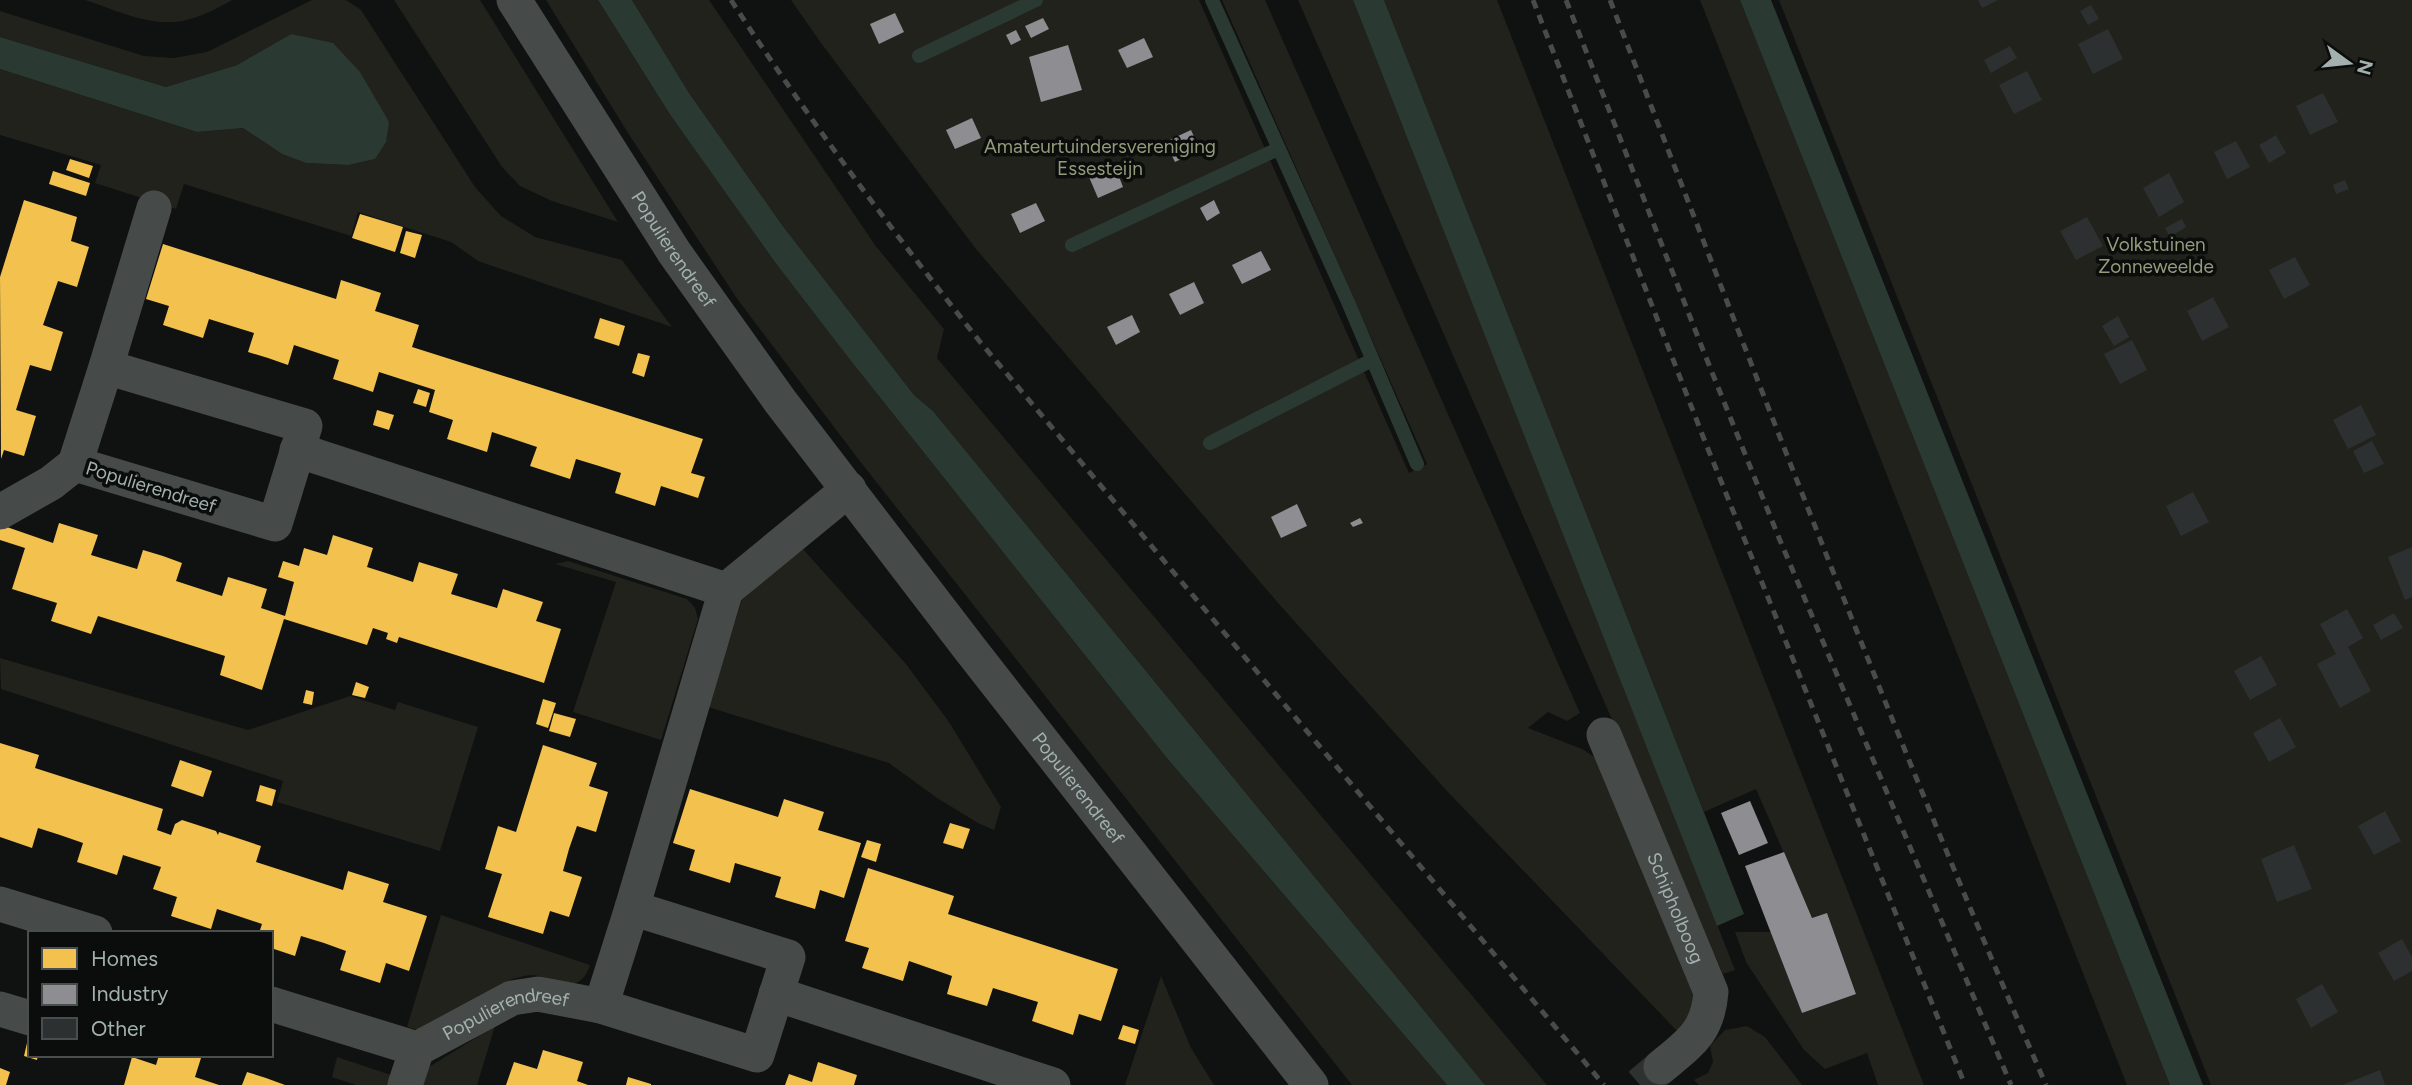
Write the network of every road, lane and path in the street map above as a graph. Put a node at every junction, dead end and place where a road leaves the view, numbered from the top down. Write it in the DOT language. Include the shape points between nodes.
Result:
graph roads {
  1 [pos="514,0"];
  2 [pos="154,208"];
  3 [pos="106,366"];
  4 [pos="297,450"];
  5 [pos="75,464"];
  6 [pos="849,489"];
  7 [pos="0,512"];
  8 [pos="726,590"];
  9 [pos="1604,735"];
  10 [pos="0,904"];
  11 [pos="632,908"];
  12 [pos="88,931"];
  13 [pos="776,995"];
  14 [pos="273,1005"];
  15 [pos="601,1006"];
  16 [pos="0,1009"];
  17 [pos="28,1017"];
  18 [pos="417,1049"];
  19 [pos="1661,1067"];
  20 [pos="405,1085"];
  21 [pos="1053,1085"];
  22 [pos="1311,1085"];
  1 -- 6 [label="street, Populierendreef" via="674,252"];
  2 -- 3 [label="street, Populierendreef"];
  3 -- 4 [label="street, Populierendreef" via="304,426"];
  3 -- 5 [label="street, Populierendreef"];
  4 -- 5 [label="street, Populierendreef" via="275,524"];
  4 -- 8 [label="street"];
  5 -- 7 [label="street, Populierendreef"];
  6 -- 8 [label="street"];
  6 -- 22 [label="street, Populierendreef"];
  8 -- 11 [label="street, Populierendreef"];
  9 -- 19 [label="street, Schipholboog" via="1711,992 1703,1027"];
  10 -- 12 [label="street"];
  11 -- 13 [label="street, Populierendreef" via="788,957"];
  11 -- 15 [label="street, Populierendreef"];
  13 -- 15 [label="street, Populierendreef" via="758,1055"];
  13 -- 21 [label="street"];
  14 -- 18 [label="street, Populierendreef"];
  15 -- 18 [label="street, Populierendreef" via="538,994 512,998"];
  16 -- 17 [label="street"];
  18 -- 20 [label="street, Populierendreef"];
}
